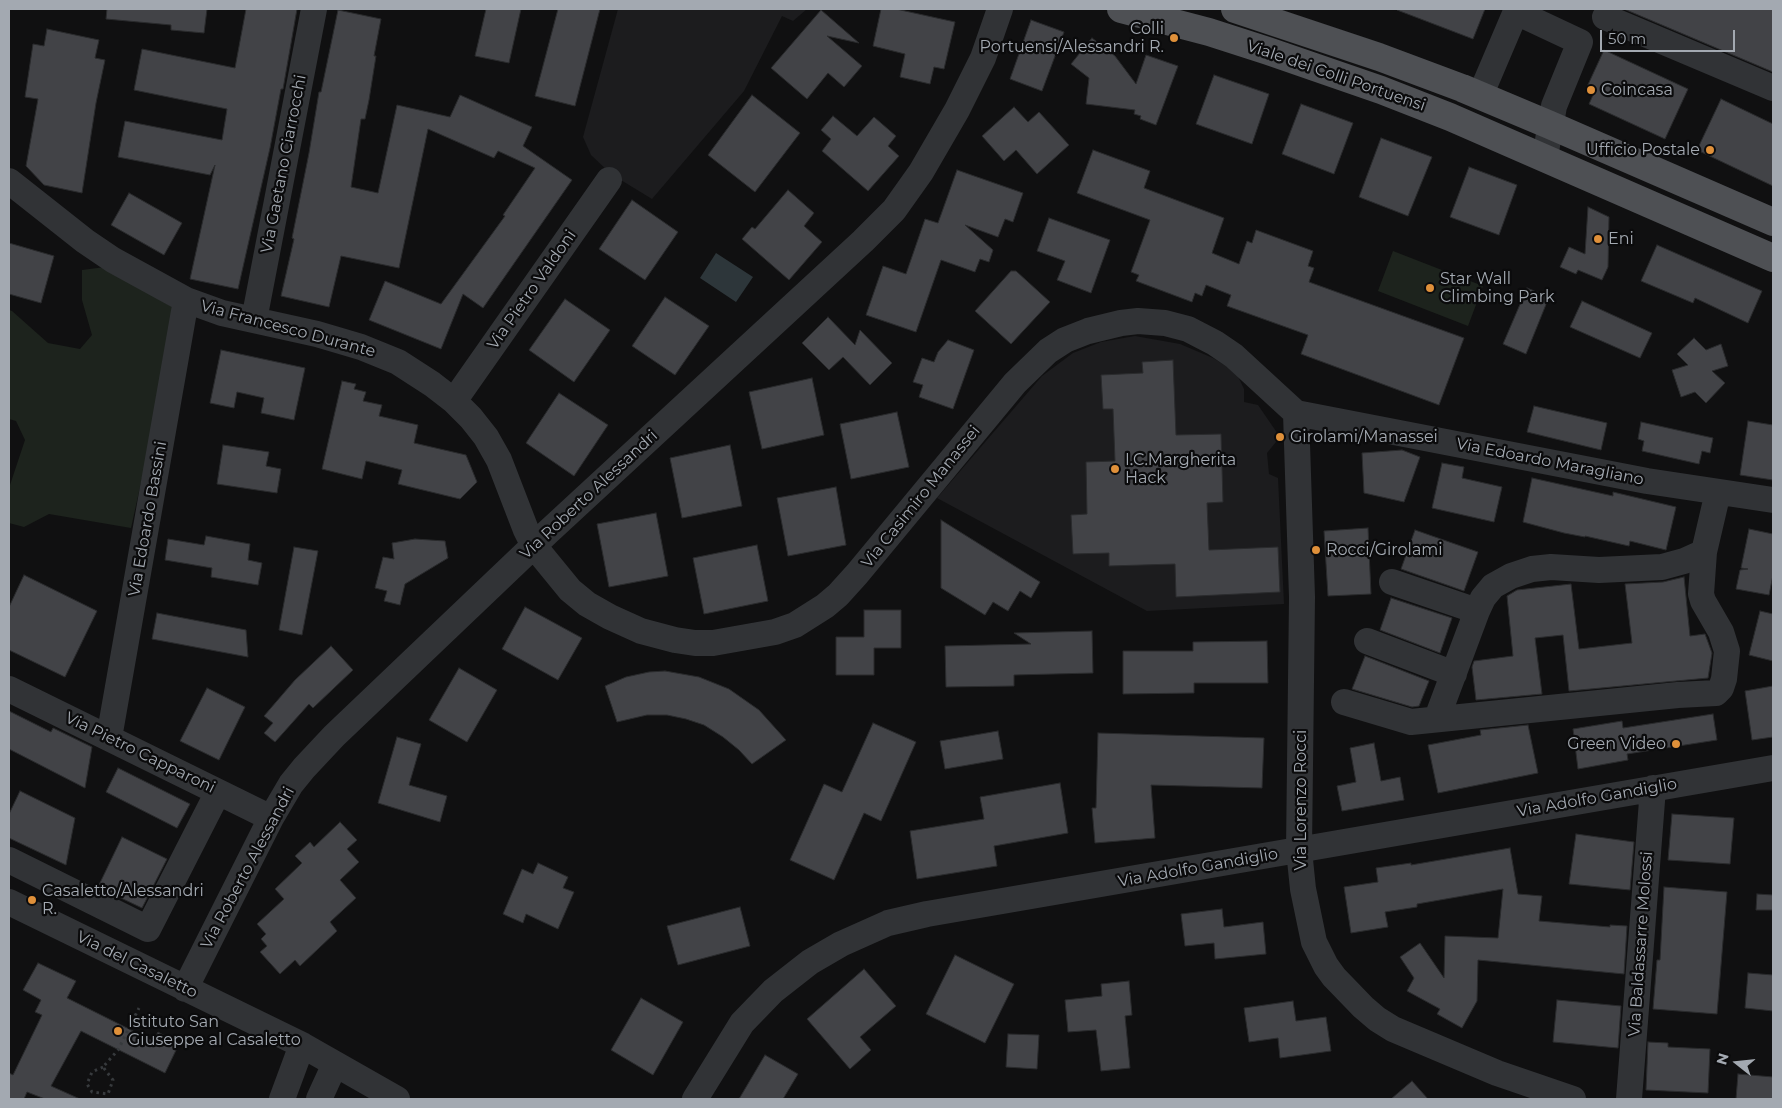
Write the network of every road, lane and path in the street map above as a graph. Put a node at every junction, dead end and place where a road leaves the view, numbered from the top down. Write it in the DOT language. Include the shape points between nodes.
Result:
graph roads {
  1 [pos="314,9"];
  2 [pos="1000,9"];
  3 [pos="1121,9"];
  4 [pos="1235,9"];
  5 [pos="1517,10"];
  6 [pos="1607,13"];
  7 [pos="1580,42"];
  8 [pos="1773,88"];
  9 [pos="1480,96"];
  10 [pos="1550,125"];
  11 [pos="1545,157"];
  12 [pos="610,180"];
  13 [pos="9,181"];
  14 [pos="1773,222"];
  15 [pos="1773,258"];
  16 [pos="186,300"];
  17 [pos="254,320"];
  18 [pos="454,401"];
  19 [pos="1296,413"];
  20 [pos="1718,492"];
  21 [pos="1773,500"];
  22 [pos="534,546"];
  23 [pos="1704,552"];
  24 [pos="1392,582"];
  25 [pos="1477,611"];
  26 [pos="1367,641"];
  27 [pos="1454,674"];
  28 [pos="9,689"];
  29 [pos="1344,702"];
  30 [pos="1437,718"];
  31 [pos="109,738"];
  32 [pos="1773,768"];
  33 [pos="1653,788"];
  34 [pos="224,795"];
  35 [pos="271,818"];
  36 [pos="1299,850"];
  37 [pos="9,860"];
  38 [pos="189,876"];
  39 [pos="9,902"];
  40 [pos="185,989"];
  41 [pos="139,1008"];
  42 [pos="302,1045"];
  43 [pos="335,1064"];
  44 [pos="103,1068"];
  45 [pos="282,1099"];
  46 [pos="319,1099"];
  47 [pos="397,1099"];
  48 [pos="695,1099"];
  49 [pos="1573,1099"];
  50 [pos="1629,1099"];
  1 -- 17 [label="street, Via Gaetano Ciarrocchi"];
  2 -- 22 [label="street, Via Roberto Alessandri" via="983,58 957,110 921,172 894,210"];
  3 -- 11 [label="main road, Viale dei Colli Portuensi" via="1209,32 1373,87"];
  4 -- 9 [label="main road, Viale dei Colli Portuensi" via="1379,57"];
  5 -- 7 [label="street"];
  5 -- 9 [label="street"];
  6 -- 7 [label="street" via="1587,29"];
  6 -- 8 [label="street"];
  7 -- 10 [label="street" via="1554,106"];
  9 -- 10 [label="main road, Viale dei Colli Portuensi"];
  10 -- 11 [label="street"];
  10 -- 14 [label="main road, Viale dei Colli Portuensi"];
  11 -- 15 [label="main road, Viale dei Colli Portuensi"];
  12 -- 18 [label="street, Via Pietro Valdoni"];
  13 -- 16 [label="street, Via Francesco Durante" via="113,260"];
  16 -- 17 [label="street, Via Francesco Durante"];
  16 -- 31 [label="street, Via Edoardo Bassini"];
  17 -- 18 [label="street, Via Francesco Durante" via="334,339 387,356"];
  18 -- 22 [label="street, Via Francesco Durante" via="479,427 493,448"];
  19 -- 20 [label="street, Via Edoardo Maragliano"];
  19 -- 22 [label="street, Via Casimiro Manassei" via="1234,356 1188,330 1138,321 1104,326 1074,336 1048,351 1015,383 838,595 795,625 735,640 695,643 675,640 641,631 610,617 570,590"];
  19 -- 36 [label="street, Via Lorenzo Rocci" via="1302,597"];
  20 -- 21 [label="street, Via Edoardo Maragliano"];
  20 -- 23 [label="street"];
  22 -- 35 [label="street, Via Roberto Alessandri" via="318,752 291,784"];
  23 -- 25 [label="street" via="1662,568 1532,569 1493,586"];
  23 -- 30 [label="street" via="1702,601 1721,632 1727,651 1724,680 1716,693"];
  24 -- 25 [label="street"];
  25 -- 27 [label="street"];
  26 -- 27 [label="street"];
  27 -- 30 [label="street"];
  28 -- 31 [label="street, Via Pietro Capparoni"];
  29 -- 30 [label="street" via="1411,722"];
  31 -- 34 [label="street, Via Pietro Capparoni"];
  32 -- 33 [label="street, Via Adolfo Gandiglio"];
  33 -- 36 [label="street, Via Adolfo Gandiglio"];
  33 -- 50 [label="street, Via Baldassarre Molossi"];
  34 -- 35 [label="street, Via Pietro Capparoni"];
  34 -- 37 [label="street" via="148,929"];
  34 -- 38 [label="street"];
  35 -- 40 [label="street, Via Roberto Alessandri"];
  36 -- 48 [label="street, Via Adolfo Gandiglio" via="904,918 870,930 810,962 773,991 742,1023"];
  36 -- 49 [label="street, Via Lorenzo Rocci" via="1314,942 1334,977 1377,1019 1410,1037 1497,1073"];
  39 -- 40 [label="street, Via del Casaletto"];
  40 -- 42 [label="street, Via del Casaletto"];
  41 -- 44 [label="path" via="118,1050"];
  42 -- 43 [label="street, Via del Casaletto"];
  42 -- 45 [label="street"];
  43 -- 46 [label="street"];
  43 -- 47 [label="street, Via del Casaletto"];
  44 -- 44 [label="path" via="113,1080 108,1094 92,1092 87,1084 92,1072"];
}
